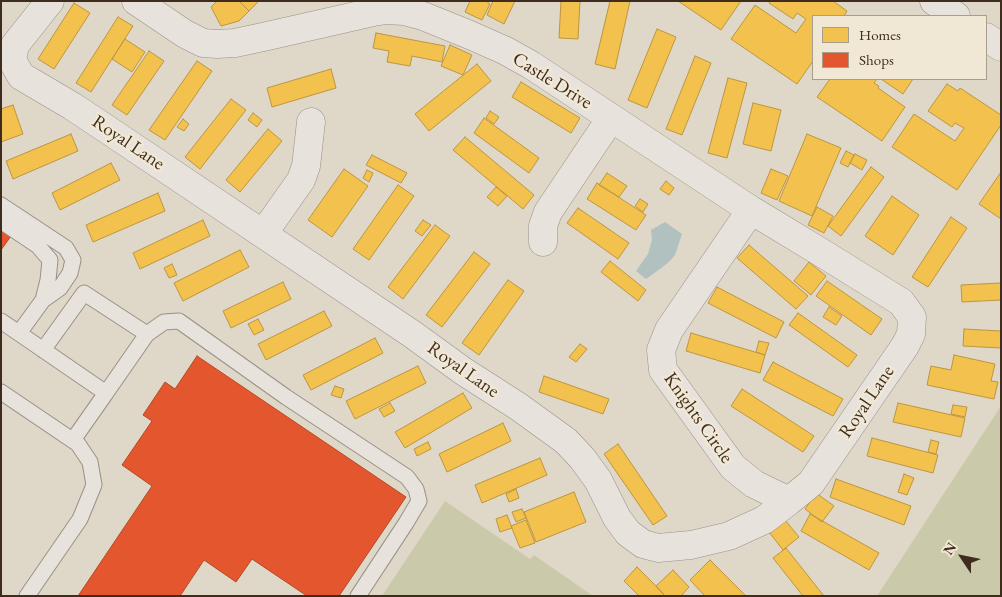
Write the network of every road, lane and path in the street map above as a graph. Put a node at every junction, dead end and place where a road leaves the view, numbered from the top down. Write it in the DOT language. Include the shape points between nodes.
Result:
graph roads {
  1 [pos="50,1"];
  2 [pos="136,1"];
  3 [pos="934,1"];
  4 [pos="955,15"];
  5 [pos="987,37"];
  6 [pos="1001,47"];
  7 [pos="611,118"];
  8 [pos="310,122"];
  9 [pos="1,205"];
  10 [pos="751,210"];
  11 [pos="1,221"];
  12 [pos="263,234"];
  13 [pos="543,242"];
  14 [pos="43,300"];
  15 [pos="1,321"];
  16 [pos="19,333"];
  17 [pos="147,334"];
  18 [pos="911,334"];
  19 [pos="43,350"];
  20 [pos="1,392"];
  21 [pos="106,393"];
  22 [pos="73,440"];
  23 [pos="789,501"];
  24 [pos="27,596"];
  25 [pos="358,596"];
  1 -- 12 [label="street, Royal Lane" via="15,44 12,60 20,76 112,132"];
  2 -- 7 [label="street, Castle Drive" via="184,34 203,43 218,44 373,12 404,11 506,51"];
  3 -- 4 [label="street"];
  5 -- 6 [label="street"];
  7 -- 10 [label="street, Castle Drive"];
  7 -- 13 [label="street" via="548,212 543,226"];
  8 -- 12 [label="street" via="302,180"];
  9 -- 14 [label="lane" via="66,248 73,260 70,273 60,288"];
  10 -- 18 [label="street, Castle Drive" via="901,302 912,317"];
  10 -- 23 [label="street, Knights Circle" via="669,330 660,350 663,370 733,467 754,484"];
  11 -- 14 [label="lane" via="38,246 50,260"];
  12 -- 23 [label="street, Royal Lane" via="566,441 598,480 628,533 644,544 658,548 691,545 729,536 764,520"];
  14 -- 16 [label="lane"];
  15 -- 16 [label="lane"];
  16 -- 19 [label="lane"];
  17 -- 19 [label="lane" via="84,293"];
  17 -- 21 [label="lane"];
  17 -- 25 [label="lane" via="164,322 179,321 407,477 416,489 419,501"];
  18 -- 23 [label="street, Royal Lane" via="812,483"];
  19 -- 21 [label="lane"];
  20 -- 22 [label="lane"];
  21 -- 22 [label="lane"];
  22 -- 24 [label="lane" via="90,462 94,485 80,518"];
}
